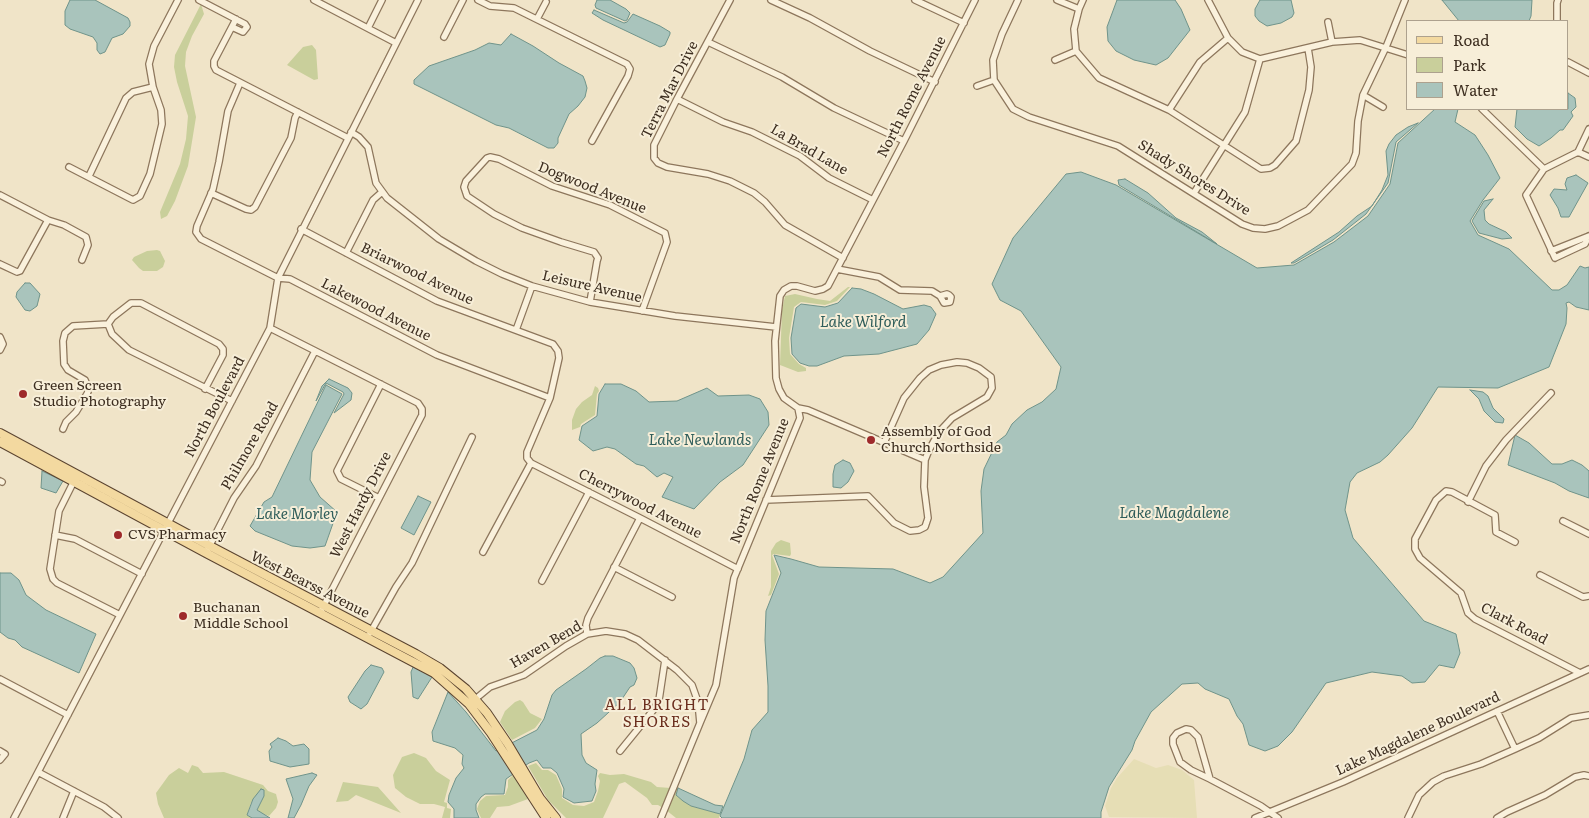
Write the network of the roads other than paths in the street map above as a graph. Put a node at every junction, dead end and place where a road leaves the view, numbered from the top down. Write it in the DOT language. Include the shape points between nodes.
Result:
graph roads {
  1 [pos="178,0"];
  2 [pos="199,0"];
  3 [pos="314,0"];
  4 [pos="382,0"];
  5 [pos="418,0"];
  6 [pos="463,0"];
  7 [pos="478,0"];
  8 [pos="730,0"];
  9 [pos="771,0"];
  10 [pos="915,0"];
  11 [pos="975,0"];
  12 [pos="1018,0"];
  13 [pos="1057,0"];
  14 [pos="1083,0"];
  15 [pos="1208,0"];
  16 [pos="1405,0"];
  17 [pos="1558,0"];
  18 [pos="546,2"];
  19 [pos="1079,9"];
  20 [pos="236,19"];
  21 [pos="537,19"];
  22 [pos="1557,20"];
  23 [pos="964,22"];
  24 [pos="1328,22"];
  25 [pos="232,27"];
  26 [pos="368,28"];
  27 [pos="444,36"];
  28 [pos="1228,38"];
  29 [pos="708,42"];
  30 [pos="1332,42"];
  31 [pos="396,43"];
  32 [pos="1386,47"];
  33 [pos="1308,48"];
  34 [pos="1076,51"];
  35 [pos="1406,53"];
  36 [pos="1260,59"];
  37 [pos="1055,60"];
  38 [pos="1569,63"];
  39 [pos="1589,73"];
  40 [pos="994,80"];
  41 [pos="935,82"];
  42 [pos="240,83"];
  43 [pos="977,86"];
  44 [pos="154,87"];
  45 [pos="1363,95"];
  46 [pos="677,99"];
  47 [pos="1383,107"];
  48 [pos="1169,110"];
  49 [pos="1483,110"];
  50 [pos="298,112"];
  51 [pos="1589,129"];
  52 [pos="349,135"];
  53 [pos="592,141"];
  54 [pos="904,141"];
  55 [pos="1224,146"];
  56 [pos="1578,152"];
  57 [pos="1589,157"];
  58 [pos="69,167"];
  59 [pos="1544,169"];
  60 [pos="89,176"];
  61 [pos="382,192"];
  62 [pos="211,193"];
  63 [pos="1194,193"];
  64 [pos="0,195"];
  65 [pos="873,200"];
  66 [pos="48,220"];
  67 [pos="301,230"];
  68 [pos="1589,236"];
  69 [pos="346,253"];
  70 [pos="843,258"];
  71 [pos="82,260"];
  72 [pos="0,264"];
  73 [pos="837,269"];
  74 [pos="278,278"];
  75 [pos="532,286"];
  76 [pos="940,296"];
  77 [pos="590,302"];
  78 [pos="642,311"];
  79 [pos="108,324"];
  80 [pos="776,327"];
  81 [pos="270,328"];
  82 [pos="516,330"];
  83 [pos="0,338"];
  84 [pos="0,350"];
  85 [pos="316,351"];
  86 [pos="381,384"];
  87 [pos="206,389"];
  88 [pos="1551,393"];
  89 [pos="550,398"];
  90 [pos="232,401"];
  91 [pos="798,408"];
  92 [pos="63,429"];
  93 [pos="0,433"];
  94 [pos="472,437"];
  95 [pos="0,442"];
  96 [pos="884,443"];
  97 [pos="925,460"];
  98 [pos="530,463"];
  99 [pos="75,479"];
  100 [pos="589,492"];
  101 [pos="379,498"];
  102 [pos="766,500"];
  103 [pos="1468,502"];
  104 [pos="640,518"];
  105 [pos="1562,520"];
  106 [pos="165,527"];
  107 [pos="1589,534"];
  108 [pos="55,536"];
  109 [pos="1515,542"];
  110 [pos="208,550"];
  111 [pos="483,552"];
  112 [pos="614,567"];
  113 [pos="738,569"];
  114 [pos="142,574"];
  115 [pos="1540,575"];
  116 [pos="542,581"];
  117 [pos="1589,596"];
  118 [pos="672,597"];
  119 [pos="322,609"];
  120 [pos="120,616"];
  121 [pos="370,634"];
  122 [pos="587,634"];
  123 [pos="665,660"];
  124 [pos="1589,669"];
  125 [pos="1580,673"];
  126 [pos="0,679"];
  127 [pos="709,701"];
  128 [pos="472,702"];
  129 [pos="698,702"];
  130 [pos="1497,711"];
  131 [pos="68,715"];
  132 [pos="1589,715"];
  133 [pos="700,723"];
  134 [pos="1515,749"];
  135 [pos="0,751"];
  136 [pos="620,752"];
  137 [pos="0,760"];
  138 [pos="38,772"];
  139 [pos="1589,776"];
  140 [pos="1210,779"];
  141 [pos="74,791"];
  142 [pos="1270,812"];
  143 [pos="547,815"];
  144 [pos="14,818"];
  145 [pos="63,818"];
  146 [pos="118,818"];
  147 [pos="556,818"];
  148 [pos="661,818"];
  149 [pos="1255,818"];
  150 [pos="1278,818"];
  151 [pos="1408,818"];
  152 [pos="1497,818"];
  1 -- 44 [label="street" via="154,46 149,64"];
  2 -- 20 [label="street"];
  3 -- 26 [label="street"];
  4 -- 26 [label="street"];
  5 -- 31 [label="street, North Boulevard"];
  6 -- 27 [label="street"];
  7 -- 21 [label="street" via="490,6 514,8"];
  8 -- 29 [label="street, Terra Mar Drive"];
  9 -- 41 [label="street"];
  10 -- 23 [label="street"];
  11 -- 23 [label="street, North Rome Avenue"];
  12 -- 40 [label="street" via="993,60"];
  13 -- 19 [label="street"];
  14 -- 19 [label="street"];
  15 -- 28 [label="street"];
  16 -- 32 [label="street, Shady Shores Drive"];
  17 -- 22 [label="street"];
  18 -- 21 [label="street"];
  19 -- 34 [label="street" via="1074,29"];
  20 -- 25 [label="street, Leisure Avenue"];
  20 -- 25 [label="street" via="245,24 246,29 241,31"];
  21 -- 53 [label="street" via="626,64 630,70"];
  23 -- 41 [label="street, North Rome Avenue"];
  24 -- 30 [label="street"];
  25 -- 42 [label="street, Leisure Avenue" via="214,66"];
  26 -- 31 [label="street"];
  28 -- 36 [label="street" via="1242,52"];
  28 -- 48 [label="street" via="1200,62"];
  29 -- 46 [label="street, Terra Mar Drive"];
  29 -- 54 [label="street" via="782,76 834,108"];
  30 -- 32 [label="street" via="1360,40"];
  30 -- 33 [label="street"];
  31 -- 52 [label="street, North Boulevard"];
  32 -- 35 [label="street"];
  32 -- 45 [label="street, Shady Shores Drive"];
  33 -- 36 [label="street"];
  33 -- 55 [label="street" via="1309,90 1294,145 1276,165 1264,169"];
  34 -- 37 [label="street"];
  34 -- 48 [label="street" via="1099,78"];
  36 -- 55 [label="street" via="1247,108"];
  38 -- 39 [label="street"];
  40 -- 43 [label="street"];
  40 -- 63 [label="street, Shady Shores Drive" via="1013,109 1118,146"];
  41 -- 54 [label="street, North Rome Avenue"];
  42 -- 50 [label="street, Leisure Avenue"];
  42 -- 62 [label="street" via="228,111"];
  44 -- 60 [label="street" via="133,92 126,98"];
  44 -- 60 [label="street" via="162,124 150,174 140,196 133,200"];
  45 -- 47 [label="street"];
  45 -- 63 [label="street, Shady Shores Drive" via="1352,164 1302,214 1271,228 1253,228"];
  46 -- 65 [label="street, La Brad Lane" via="800,156 829,178"];
  46 -- 70 [label="street, Terra Mar Drive" via="654,145 654,158 658,163 730,180 765,202 784,225"];
  48 -- 55 [label="street"];
  49 -- 59 [label="street"];
  50 -- 52 [label="street, Leisure Avenue"];
  50 -- 62 [label="street" via="291,138 256,207 246,209"];
  51 -- 56 [label="street"];
  52 -- 61 [label="street, Leisure Avenue" via="359,137 368,147 375,179"];
  52 -- 67 [label="street, North Boulevard"];
  54 -- 65 [label="street, North Rome Avenue"];
  55 -- 63 [label="street"];
  56 -- 57 [label="street"];
  56 -- 59 [label="street"];
  58 -- 60 [label="street"];
  59 -- 68 [label="street" via="1526,195 1555,258 1585,244"];
  61 -- 69 [label="street" via="373,200"];
  61 -- 75 [label="street, Leisure Avenue" via="452,248"];
  62 -- 74 [label="street, Lakewood Avenue" via="197,226 196,232 201,239"];
  64 -- 66 [label="street"];
  65 -- 70 [label="street, North Rome Avenue"];
  66 -- 71 [label="street" via="86,237 88,246"];
  66 -- 72 [label="street" via="20,271"];
  67 -- 69 [label="street, Briarwood Avenue"];
  67 -- 74 [label="street, North Boulevard"];
  69 -- 82 [label="street, Briarwood Avenue" via="437,301"];
  70 -- 73 [label="street, North Rome Avenue"];
  73 -- 76 [label="street" via="878,277 900,290 932,291"];
  73 -- 80 [label="street, North Rome Avenue" via="823,289 815,291 791,286 784,290 780,296"];
  74 -- 81 [label="street, North Boulevard"];
  74 -- 89 [label="street, Lakewood Avenue" via="290,279 437,356"];
  75 -- 77 [label="street, Leisure Avenue"];
  75 -- 82 [label="street"];
  77 -- 78 [label="street, Leisure Avenue"];
  77 -- 78 [label="street, Dogwood Avenue" via="598,261 596,254 528,230 467,196 464,187 468,178 484,160 494,157 552,186 610,205 662,231 668,242"];
  78 -- 80 [label="street, Leisure Avenue"];
  79 -- 87 [label="street" via="112,334 129,350"];
  79 -- 87 [label="street" via="131,303 141,303 219,344 223,355"];
  79 -- 92 [label="street" via="73,326 65,334 64,364 85,380 89,389"];
  80 -- 91 [label="street, North Rome Avenue" via="776,378 784,398"];
  81 -- 85 [label="street"];
  81 -- 90 [label="street, North Boulevard"];
  82 -- 89 [label="street, Briarwood Avenue" via="553,344 558,351"];
  83 -- 84 [label="street" via="3,344"];
  85 -- 86 [label="street"];
  85 -- 110 [label="street, Philmore Road"];
  86 -- 101 [label="street, West Hardy Drive" via="418,403 422,415"];
  86 -- 101 [label="street" via="337,471 341,479"];
  87 -- 90 [label="street"];
  88 -- 103 [label="street" via="1486,466"];
  89 -- 98 [label="street" via="527,452"];
  90 -- 106 [label="street, North Boulevard"];
  91 -- 96 [label="street"];
  91 -- 102 [label="street, North Rome Avenue" via="800,418"];
  93 -- 99 [label="main road, West Bearss Avenue"];
  94 -- 121 [label="street" via="416,556"];
  95 -- 99 [label="main road, West Bearss Avenue"];
  96 -- 97 [label="street"];
  96 -- 97 [label="street" via="904,398 929,370 957,362 967,363 991,376 992,388 986,397 952,418 939,432"];
  97 -- 102 [label="street" via="928,518 919,530 910,531 894,523 868,496"];
  98 -- 100 [label="street, Cherrywood Avenue"];
  98 -- 111 [label="street"];
  99 -- 106 [label="main road, West Bearss Avenue"];
  99 -- 108 [label="street" via="59,511"];
  100 -- 104 [label="street, Cherrywood Avenue"];
  100 -- 116 [label="street"];
  101 -- 119 [label="street, West Hardy Drive"];
  102 -- 113 [label="street, North Rome Avenue"];
  103 -- 109 [label="street, Clark Road" via="1495,515 1496,532"];
  103 -- 125 [label="street, Clark Road" via="1446,491 1436,500 1415,539 1415,549 1420,558 1461,593 1468,613 1476,619"];
  104 -- 112 [label="street"];
  104 -- 113 [label="street, Cherrywood Avenue"];
  105 -- 107 [label="street"];
  106 -- 110 [label="main road, West Bearss Avenue"];
  106 -- 114 [label="street, North Boulevard"];
  108 -- 114 [label="street" via="75,539"];
  108 -- 120 [label="street" via="50,570 53,579"];
  110 -- 119 [label="main road, West Bearss Avenue"];
  112 -- 118 [label="street"];
  112 -- 122 [label="street" via="588,618"];
  113 -- 127 [label="street, North Rome Avenue" via="732,585 716,685"];
  114 -- 120 [label="street, North Boulevard"];
  115 -- 117 [label="street" via="1583,597"];
  119 -- 121 [label="main road, West Bearss Avenue"];
  120 -- 131 [label="street, North Boulevard"];
  121 -- 128 [label="main road, West Bearss Avenue" via="408,654"];
  122 -- 123 [label="street, Haven Bend" via="606,631 625,634"];
  122 -- 128 [label="street, Haven Bend" via="524,675 490,687"];
  123 -- 129 [label="street, Haven Bend" via="692,685"];
  123 -- 136 [label="street" via="659,700"];
  124 -- 125 [label="street, Lake Magdalene Boulevard"];
  125 -- 130 [label="street, Lake Magdalene Boulevard"];
  126 -- 131 [label="street"];
  127 -- 129 [label="street"];
  127 -- 133 [label="street, North Rome Avenue"];
  128 -- 143 [label="main road, West Bearss Avenue"];
  129 -- 133 [label="street, Haven Bend"];
  130 -- 134 [label="street"];
  130 -- 142 [label="street, Lake Magdalene Boulevard" via="1326,790"];
  131 -- 138 [label="street, North Boulevard"];
  132 -- 134 [label="street" via="1571,718"];
  133 -- 148 [label="street, Haven Bend"];
  134 -- 151 [label="street" via="1433,782 1419,795"];
  135 -- 137 [label="street" via="5,754"];
  138 -- 141 [label="street"];
  138 -- 144 [label="street, North Boulevard"];
  139 -- 152 [label="street" via="1575,777"];
  140 -- 140 [label="street" via="1180,762 1173,744 1177,733 1186,729 1198,737"];
  140 -- 142 [label="street"];
  141 -- 145 [label="street"];
  141 -- 146 [label="street"];
  142 -- 149 [label="street, Lake Magdalene Boulevard"];
  142 -- 150 [label="street"];
  143 -- 147 [label="main road, West Bearss Avenue"];
}
